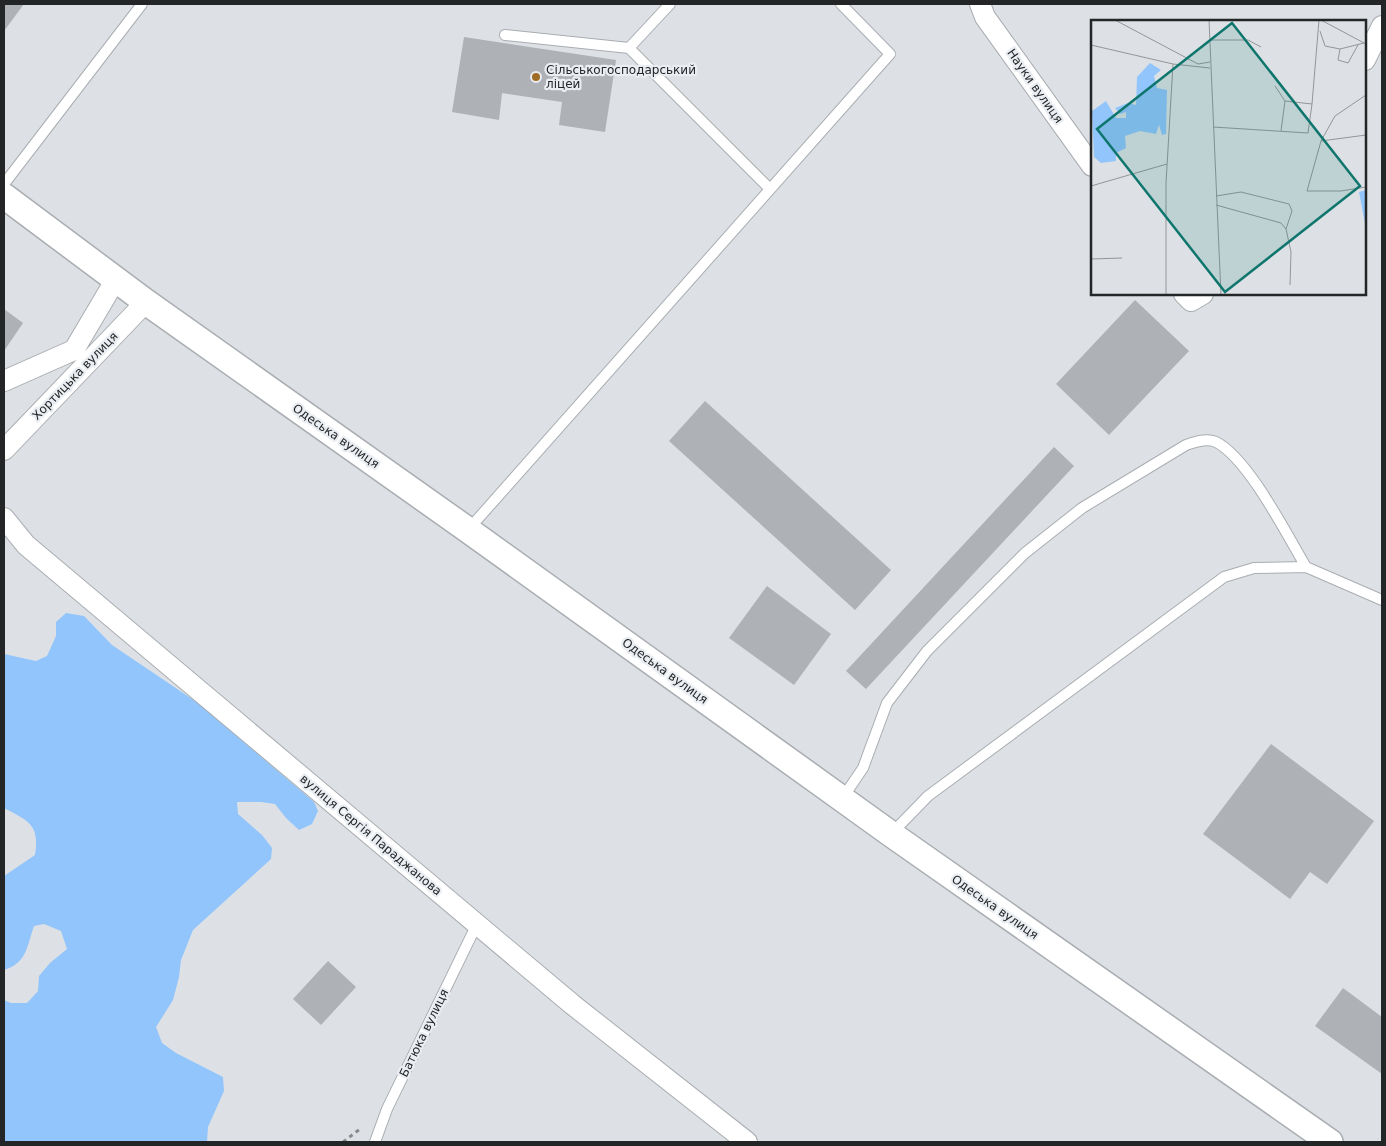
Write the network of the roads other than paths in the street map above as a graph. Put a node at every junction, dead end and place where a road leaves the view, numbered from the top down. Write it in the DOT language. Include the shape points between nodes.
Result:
graph roads {
  1 [pos="142,4"];
  2 [pos="670,4"];
  3 [pos="841,4"];
  4 [pos="987,8"];
  5 [pos="1382,26"];
  6 [pos="505,35"];
  7 [pos="629,48"];
  8 [pos="1366,58"];
  9 [pos="1091,164"];
  10 [pos="4,184"];
  11 [pos="770,189"];
  12 [pos="4,196"];
  13 [pos="116,279"];
  14 [pos="146,302"];
  15 [pos="4,381"];
  16 [pos="4,450"];
  17 [pos="4,518"];
  18 [pos="468,530"];
  19 [pos="1306,567"];
  20 [pos="1382,600"];
  21 [pos="842,798"];
  22 [pos="891,834"];
  23 [pos="477,924"];
  24 [pos="375,1142"];
  25 [pos="747,1142"];
  26 [pos="1330,1142"];
  1 -- 10 [label="lane"];
  2 -- 7 [label="lane"];
  3 -- 11 [label="lane" via="890,54"];
  4 -- 9 [label="street, Науки вулиця"];
  5 -- 8 [label="street"];
  6 -- 7 [label="lane"];
  7 -- 11 [label="lane"];
  11 -- 18 [label="lane"];
  12 -- 13 [label="street, Одеська вулиця"];
  13 -- 14 [label="street, Одеська вулиця"];
  13 -- 15 [label="street" via="74,350"];
  14 -- 16 [label="street, Хортицька вулиця"];
  14 -- 18 [label="street, Одеська вулиця"];
  17 -- 23 [label="street, вулиця Сергія Параджанова" via="33,550"];
  18 -- 21 [label="street, Одеська вулиця"];
  19 -- 20 [label="lane"];
  19 -- 21 [label="lane" via="1236,459 1215,442 1200,440 1186,445 1082,508 1025,553 927,651 887,703 864,768"];
  19 -- 22 [label="lane" via="1254,568 1224,577 928,796"];
  21 -- 22 [label="street, Одеська вулиця"];
  22 -- 26 [label="street, Одеська вулиця"];
  23 -- 24 [label="lane, Батюка вулиця" via="387,1109"];
  23 -- 25 [label="street, вулиця Сергія Параджанова" via="572,1005"];
}
